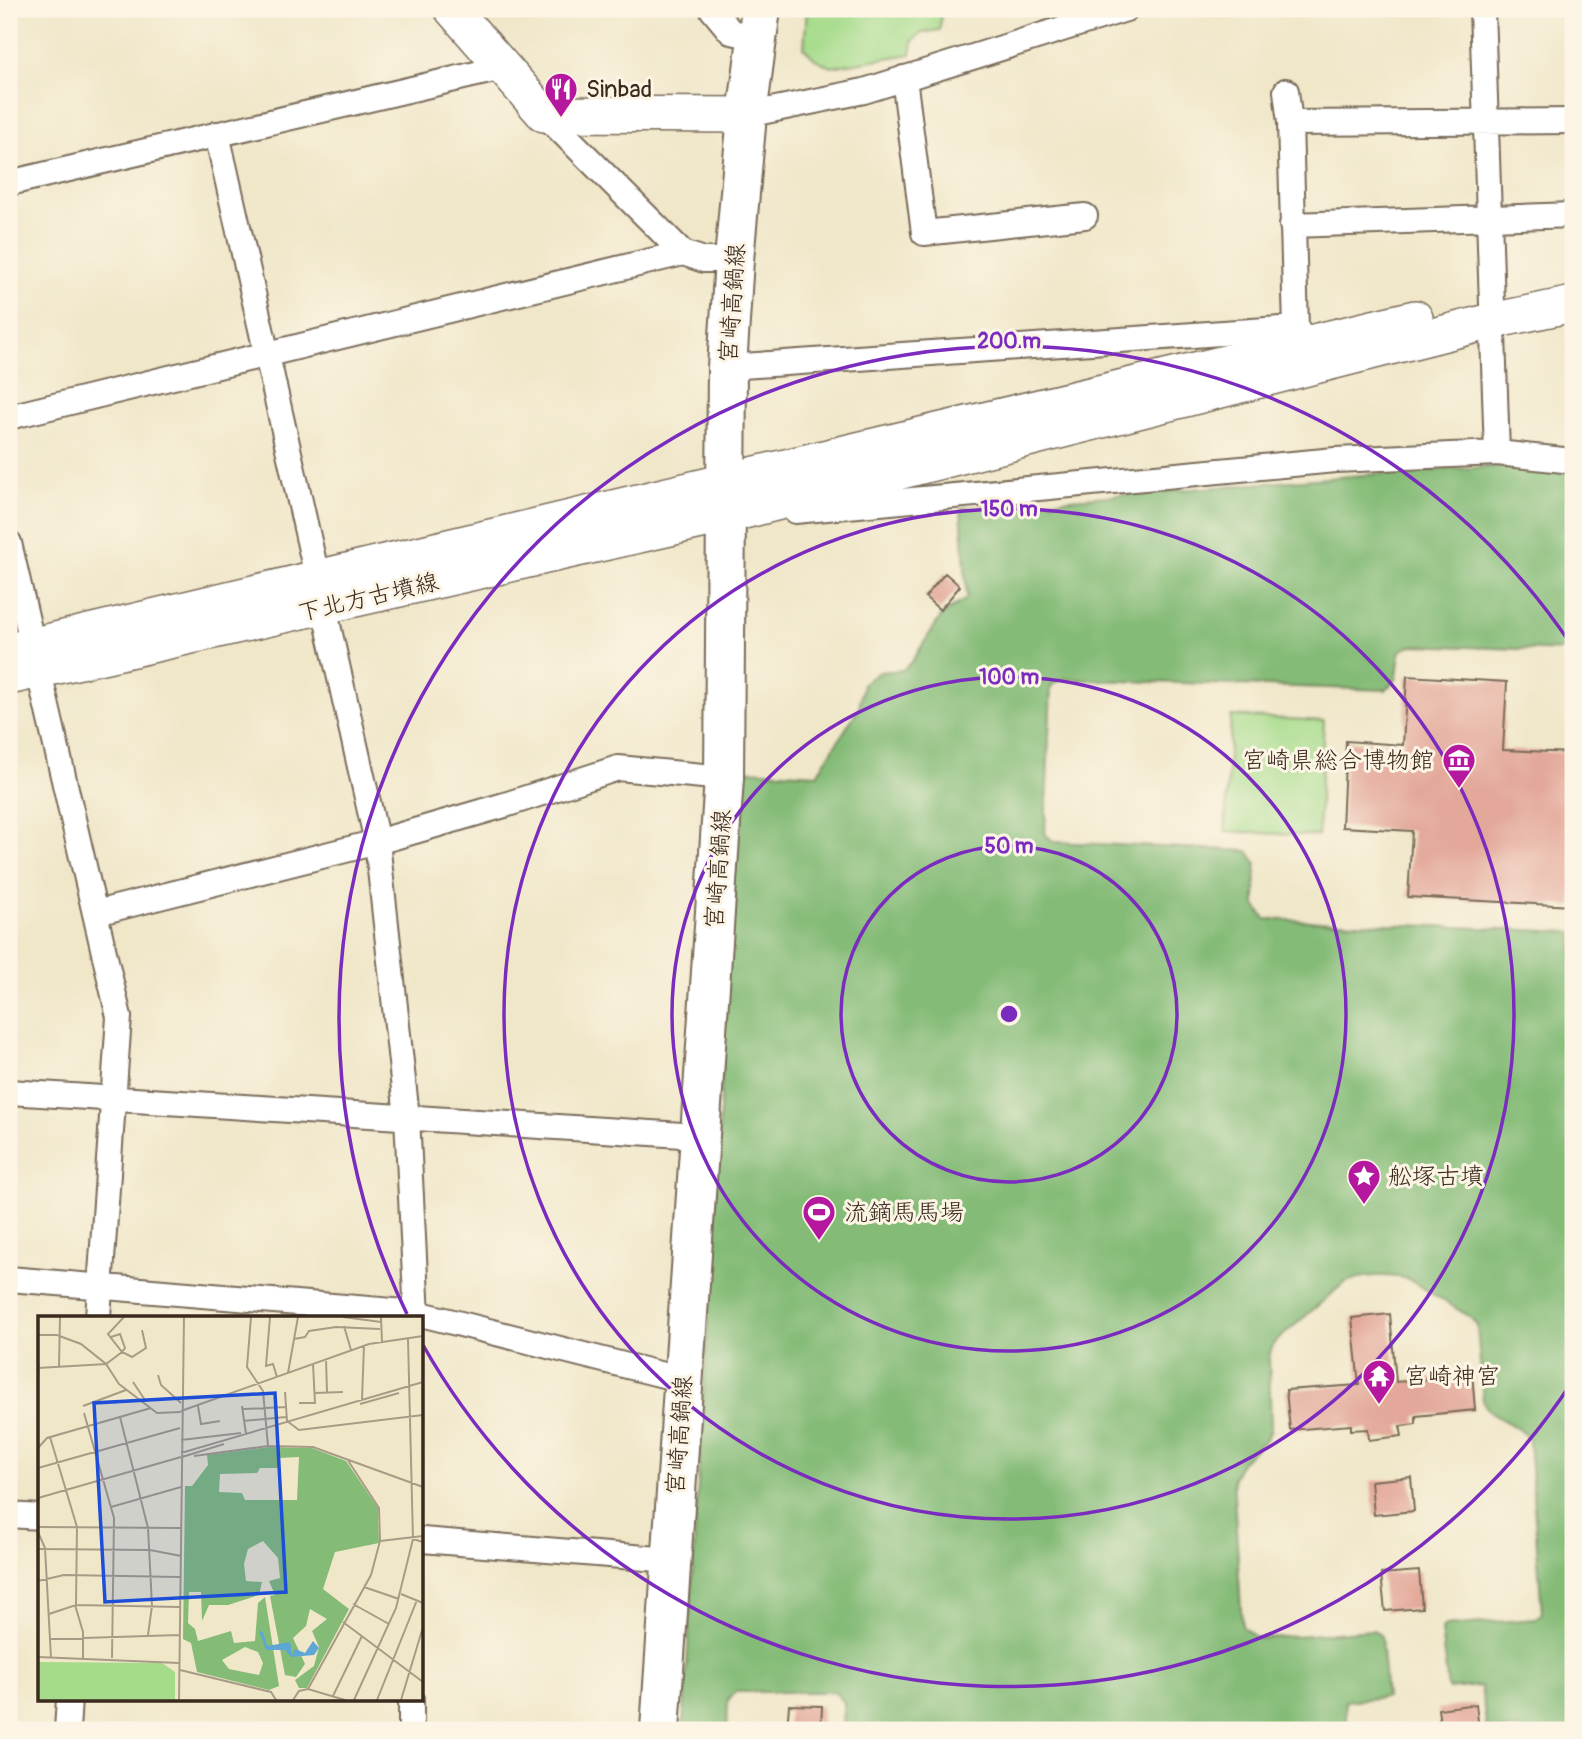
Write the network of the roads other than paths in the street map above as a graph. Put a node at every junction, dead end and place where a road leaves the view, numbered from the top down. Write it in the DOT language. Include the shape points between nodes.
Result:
graph roads {
  1 [pos="452,9"];
  2 [pos="712,9"];
  3 [pos="1126,9"];
  4 [pos="1482,9"];
  5 [pos="759,23"];
  6 [pos="502,68"];
  7 [pos="904,78"];
  8 [pos="1286,91"];
  9 [pos="544,114"];
  10 [pos="747,115"];
  11 [pos="1486,121"];
  12 [pos="1573,121"];
  13 [pos="1290,122"];
  14 [pos="217,134"];
  15 [pos="9,183"];
  16 [pos="1573,215"];
  17 [pos="1085,216"];
  18 [pos="1489,218"];
  19 [pos="1292,225"];
  20 [pos="683,253"];
  21 [pos="734,260"];
  22 [pos="1573,282"];
  23 [pos="1573,304"];
  24 [pos="1492,311"];
  25 [pos="1301,335"];
  26 [pos="266,354"];
  27 [pos="727,367"];
  28 [pos="9,417"];
  29 [pos="1497,453"];
  30 [pos="1573,461"];
  31 [pos="727,498"];
  32 [pos="9,543"];
  33 [pos="321,593"];
  34 [pos="22,661"];
  35 [pos="724,778"];
  36 [pos="377,842"];
  37 [pos="96,913"];
  38 [pos="9,1092"];
  39 [pos="113,1098"];
  40 [pos="407,1117"];
  41 [pos="698,1136"];
  42 [pos="9,1279"];
  43 [pos="101,1286"];
  44 [pos="417,1315"];
  45 [pos="99,1316"];
  46 [pos="424,1317"];
  47 [pos="683,1380"];
  48 [pos="9,1515"];
  49 [pos="38,1517"];
  50 [pos="424,1540"];
  51 [pos="671,1560"];
  52 [pos="69,1700"];
  53 [pos="411,1700"];
  54 [pos="67,1730"];
  55 [pos="411,1730"];
  56 [pos="660,1730"];
  1 -- 6 [label="street"];
  2 -- 5 [label="street" via="731,32"];
  3 -- 7 [label="street"];
  4 -- 11 [label="street"];
  5 -- 10 [label="main road, 宮崎高鍋線"];
  6 -- 9 [label="street"];
  6 -- 14 [label="street"];
  7 -- 10 [label="street"];
  7 -- 17 [label="street" via="924,233"];
  8 -- 13 [label="street"];
  9 -- 10 [label="street"];
  9 -- 20 [label="street"];
  10 -- 21 [label="main road, 宮崎高鍋線"];
  11 -- 12 [label="street"];
  11 -- 13 [label="street"];
  11 -- 18 [label="street"];
  13 -- 19 [label="street"];
  14 -- 15 [label="street"];
  14 -- 26 [label="street"];
  16 -- 18 [label="street"];
  18 -- 19 [label="street"];
  18 -- 24 [label="street"];
  19 -- 25 [label="street"];
  20 -- 21 [label="street" via="704,260"];
  20 -- 26 [label="street"];
  21 -- 27 [label="main road, 宮崎高鍋線"];
  22 -- 24 [label="street"];
  23 -- 24 [label="street"];
  24 -- 25 [label="street"];
  24 -- 29 [label="street"];
  24 -- 31 [label="street"];
  25 -- 27 [label="street"];
  25 -- 31 [label="street" via="865,447"];
  26 -- 28 [label="street"];
  26 -- 33 [label="street"];
  27 -- 31 [label="main road, 宮崎高鍋線"];
  29 -- 30 [label="street"];
  29 -- 31 [label="street" via="1335,460 785,512"];
  31 -- 33 [label="street, 下北方古墳線"];
  31 -- 35 [label="main road, 宮崎高鍋線"];
  32 -- 34 [label="street"];
  33 -- 34 [label="street, 下北方古墳線"];
  33 -- 36 [label="street"];
  34 -- 37 [label="street"];
  35 -- 36 [label="street" via="618,768"];
  35 -- 41 [label="main road, 宮崎高鍋線"];
  36 -- 37 [label="street"];
  36 -- 40 [label="street"];
  37 -- 39 [label="street" via="119,1017"];
  38 -- 39 [label="street"];
  39 -- 40 [label="street"];
  39 -- 43 [label="street"];
  40 -- 41 [label="street"];
  40 -- 44 [label="street"];
  41 -- 47 [label="main road, 宮崎高鍋線"];
  42 -- 43 [label="street"];
  43 -- 44 [label="street"];
  43 -- 45 [label="street"];
  46 -- 47 [label="street"];
  47 -- 51 [label="main road, 宮崎高鍋線"];
  48 -- 49 [label="street"];
  50 -- 51 [label="street"];
  51 -- 56 [label="main road, 宮崎高鍋線"];
  52 -- 54 [label="street"];
  53 -- 55 [label="street"];
}
